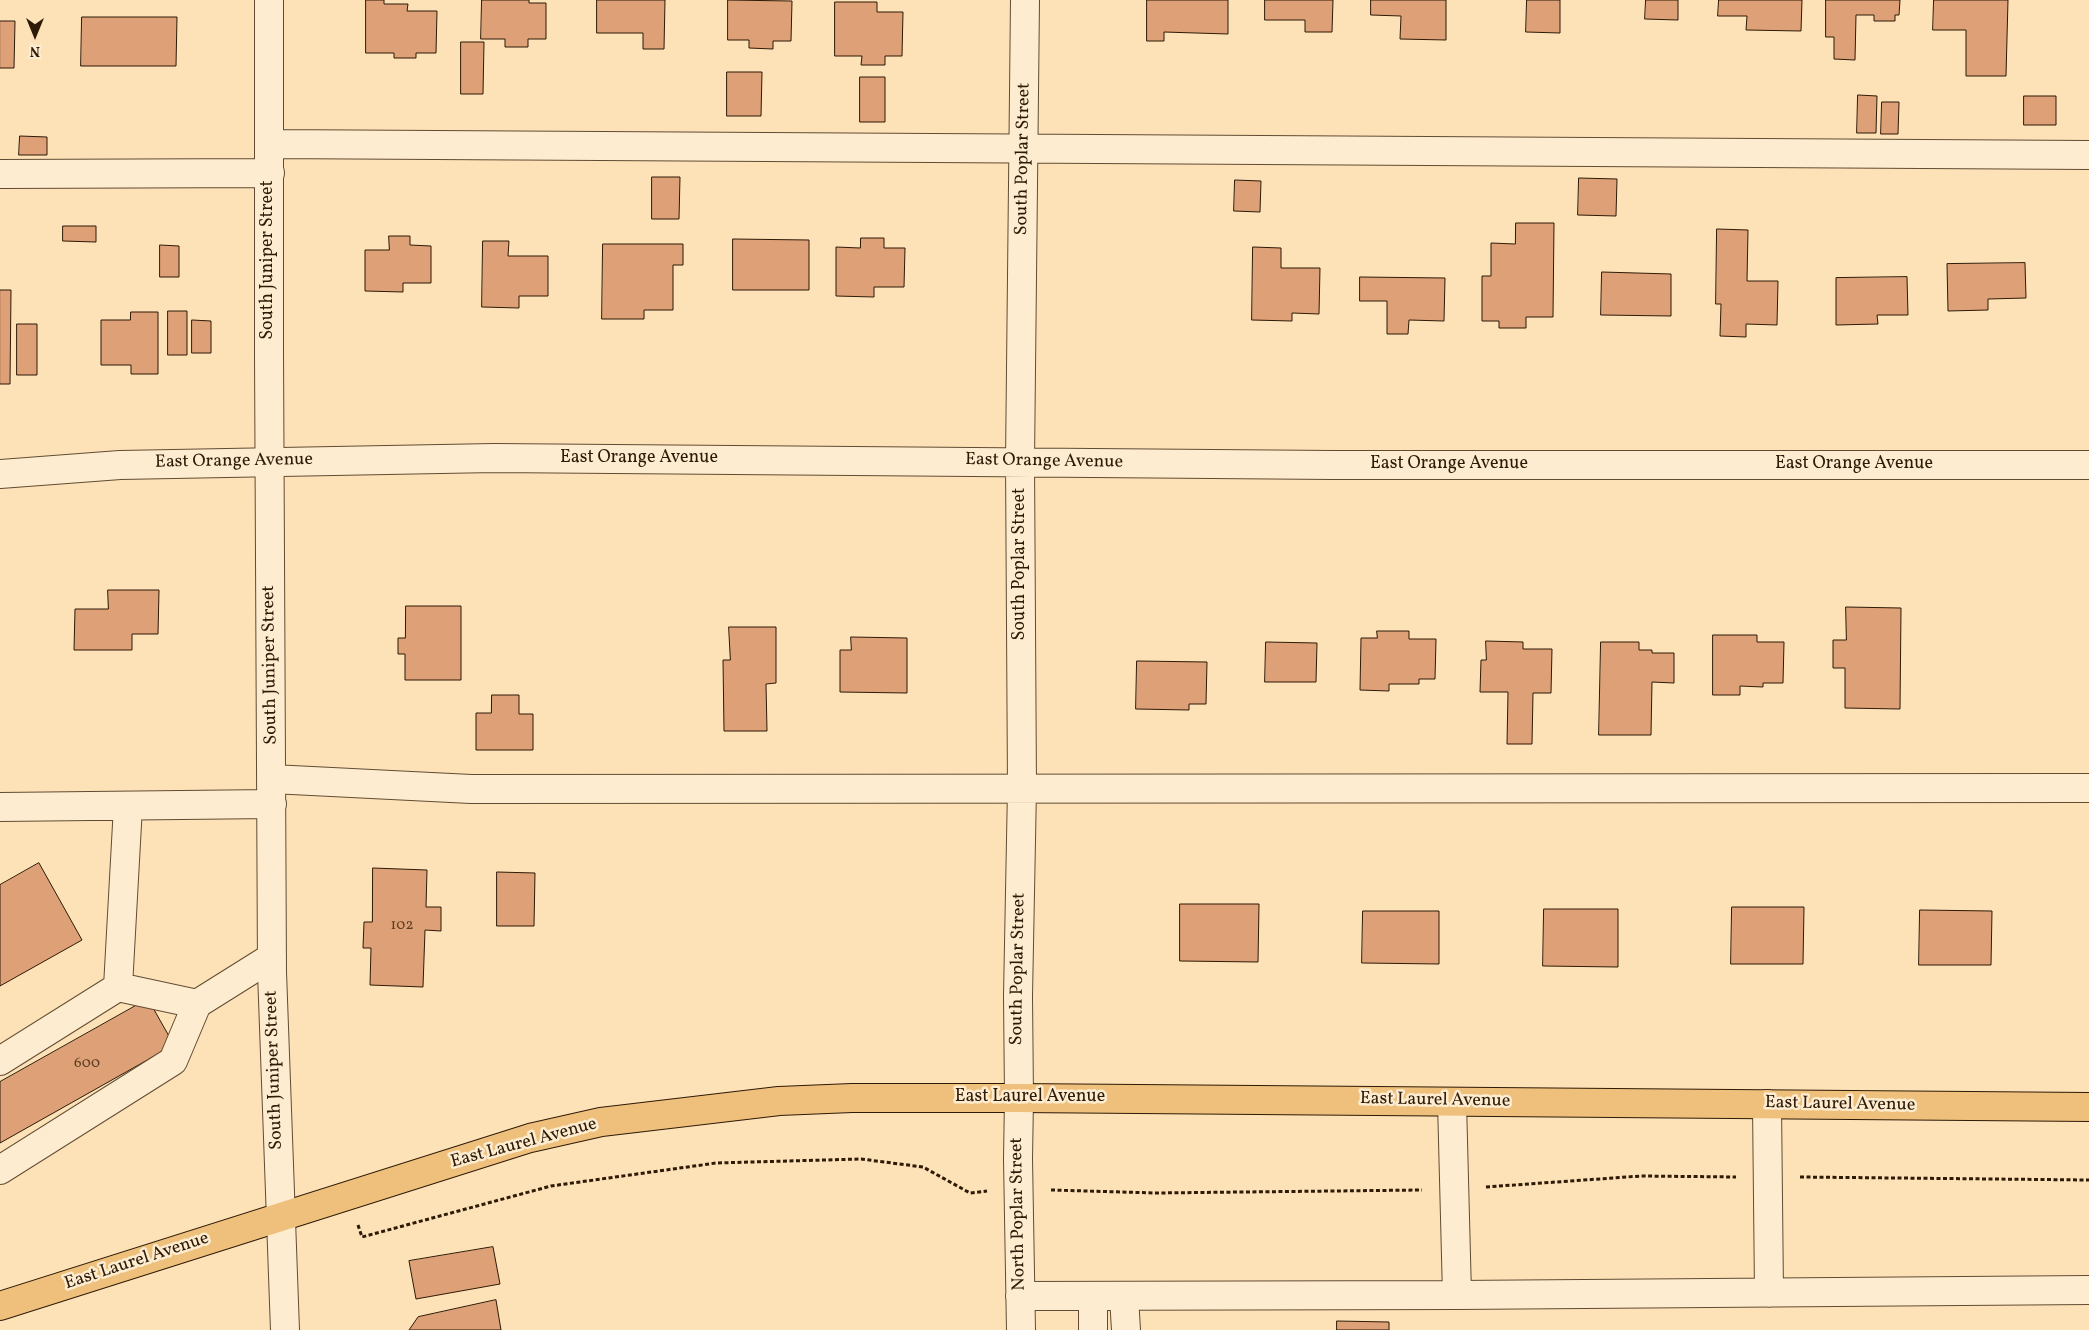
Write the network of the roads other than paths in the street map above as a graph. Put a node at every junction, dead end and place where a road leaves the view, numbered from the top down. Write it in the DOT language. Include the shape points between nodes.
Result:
graph roads {
  1 [pos="269,0"];
  2 [pos="1025,0"];
  3 [pos="270,144"];
  4 [pos="1024,149"];
  5 [pos="2089,155"];
  6 [pos="270,173"];
  7 [pos="0,174"];
  8 [pos="271,461"];
  9 [pos="1020,461"];
  10 [pos="2089,465"];
  11 [pos="0,474"];
  12 [pos="1022,788"];
  13 [pos="2089,788"];
  14 [pos="272,792"];
  15 [pos="128,806"];
  16 [pos="0,807"];
  17 [pos="272,957"];
  18 [pos="118,987"];
  19 [pos="197,1004"];
  20 [pos="0,1061"];
  21 [pos="1019,1098"];
  22 [pos="1452,1102"];
  23 [pos="1767,1104"];
  24 [pos="2089,1108"];
  25 [pos="0,1170"];
  26 [pos="281,1218"];
  27 [pos="2089,1290"];
  28 [pos="1769,1292"];
  29 [pos="1457,1295"];
  30 [pos="1020,1296"];
  31 [pos="1093,1296"];
  32 [pos="1124,1296"];
  33 [pos="0,1306"];
  34 [pos="285,1330"];
  35 [pos="1021,1330"];
  36 [pos="1093,1330"];
  37 [pos="1126,1330"];
  1 -- 3 [label="street, South Juniper Street"];
  2 -- 4 [label="street, South Poplar Street"];
  3 -- 4 [label="street"];
  3 -- 6 [label="street, South Juniper Street"];
  4 -- 5 [label="street"];
  4 -- 9 [label="street, South Poplar Street"];
  6 -- 7 [label="street"];
  6 -- 8 [label="street, South Juniper Street"];
  8 -- 9 [label="street, East Orange Avenue" via="494,458"];
  8 -- 11 [label="street, East Orange Avenue" via="120,465"];
  8 -- 14 [label="street, South Juniper Street"];
  9 -- 10 [label="street, East Orange Avenue" via="1332,465"];
  9 -- 12 [label="street, South Poplar Street"];
  12 -- 13 [label="street"];
  12 -- 14 [label="street"];
  12 -- 21 [label="street, South Poplar Street"];
  14 -- 15 [label="street"];
  14 -- 17 [label="street, South Juniper Street"];
  15 -- 16 [label="street"];
  15 -- 18 [label="street"];
  17 -- 19 [label="street"];
  17 -- 26 [label="street, South Juniper Street"];
  18 -- 19 [label="street"];
  18 -- 20 [label="street"];
  19 -- 25 [label="street" via="173,1061"];
  21 -- 22 [label="main road, East Laurel Avenue"];
  21 -- 26 [label="main road, East Laurel Avenue" via="779,1101 601,1122 530,1138"];
  21 -- 30 [label="street, North Poplar Street"];
  22 -- 23 [label="main road, East Laurel Avenue"];
  22 -- 29 [label="street"];
  23 -- 24 [label="main road, East Laurel Avenue"];
  23 -- 28 [label="street"];
  26 -- 33 [label="main road, East Laurel Avenue"];
  26 -- 34 [label="street, South Juniper Street"];
  27 -- 28 [label="street"];
  28 -- 29 [label="street"];
  29 -- 32 [label="street"];
  30 -- 31 [label="street"];
  30 -- 35 [label="street, North Poplar Street"];
  31 -- 32 [label="street"];
  31 -- 36 [label="street"];
  32 -- 37 [label="street"];
}
